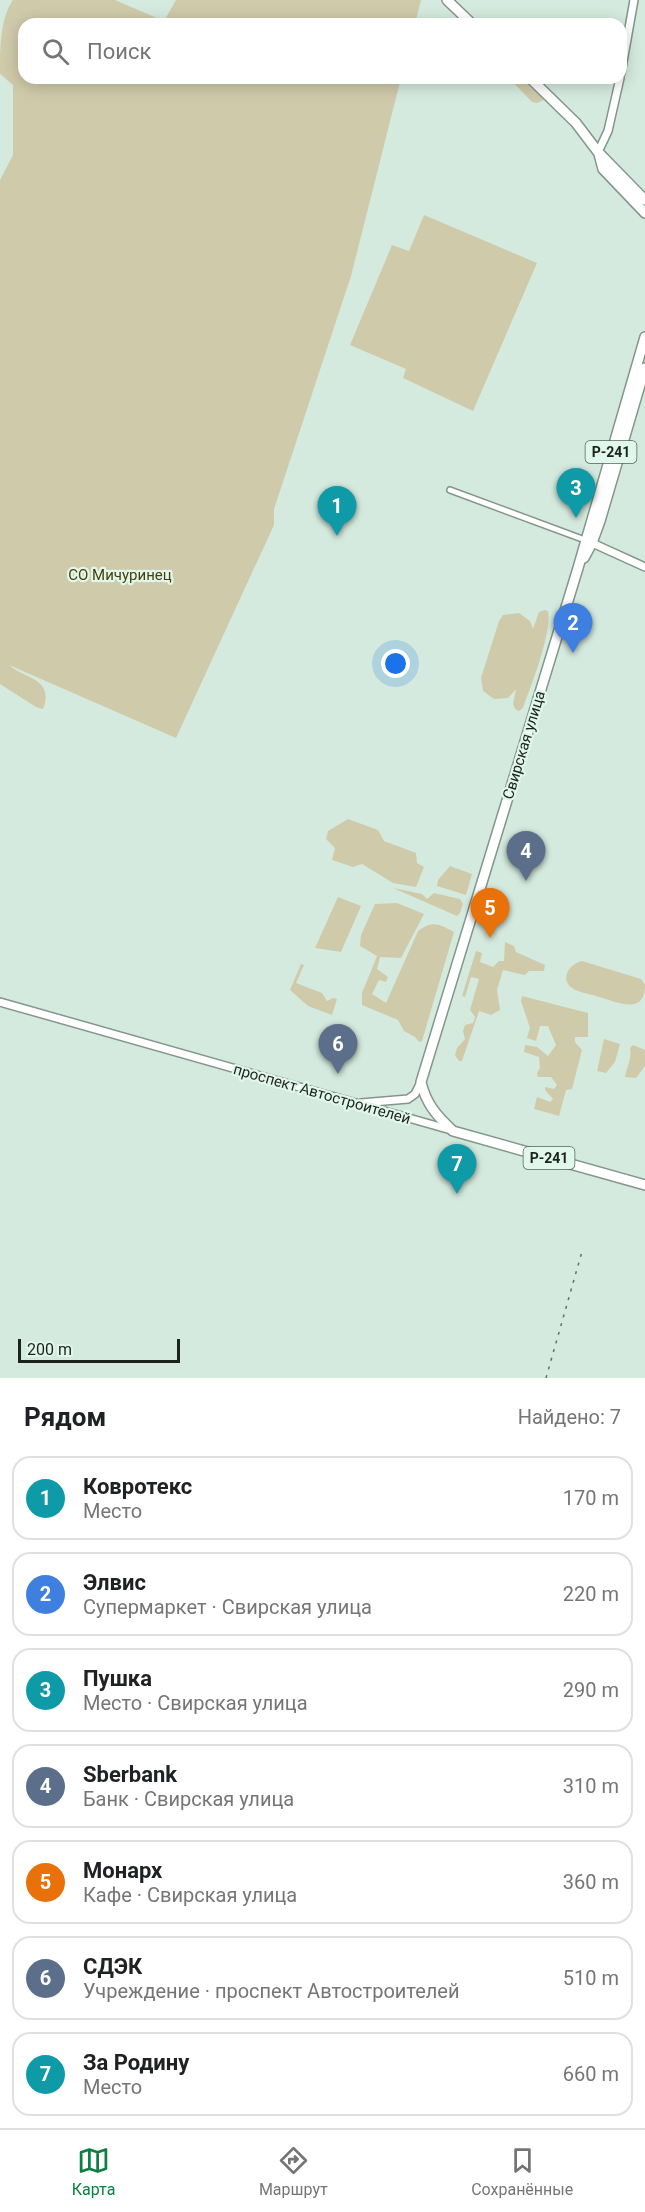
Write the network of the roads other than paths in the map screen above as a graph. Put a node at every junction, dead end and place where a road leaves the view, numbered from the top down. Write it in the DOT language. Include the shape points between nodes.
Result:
graph roads {
  1 [pos="447,0"];
  2 [pos="634,0"];
  3 [pos="466,18"];
  4 [pos="627,39"];
  5 [pos="536,84"];
  6 [pos="619,84"];
  7 [pos="598,152"];
  8 [pos="645,200"];
  9 [pos="645,213"];
  10 [pos="645,337"];
  11 [pos="645,368"];
  12 [pos="450,490"];
  13 [pos="589,541"];
  14 [pos="645,567"];
  15 [pos="0,1002"];
  16 [pos="421,1082"];
  17 [pos="356,1103"];
  18 [pos="453,1131"];
  19 [pos="645,1185"];
  1 -- 3 [label="highway"];
  2 -- 4 [label="main road"];
  5 -- 7 [label="highway" via="576,123"];
  6 -- 7 [label="main road" via="608,131"];
  7 -- 8 [label="highway"];
  7 -- 9 [label="highway" via="603,169"];
  10 -- 13 [label="highway, Свирская улица / Р-241"];
  11 -- 13 [label="highway, Р-241" via="600,521"];
  12 -- 13 [label="street"];
  13 -- 14 [label="main road"];
  13 -- 16 [label="highway, Свирская улица / Р-241"];
  15 -- 17 [label="main road, проспект Автостроителей"];
  16 -- 17 [label="main road" via="408,1098"];
  16 -- 18 [label="highway, Р-241" via="433,1112"];
  17 -- 18 [label="main road, проспект Автостроителей"];
  18 -- 19 [label="highway, проспект Автостроителей / Р-241"];
}
